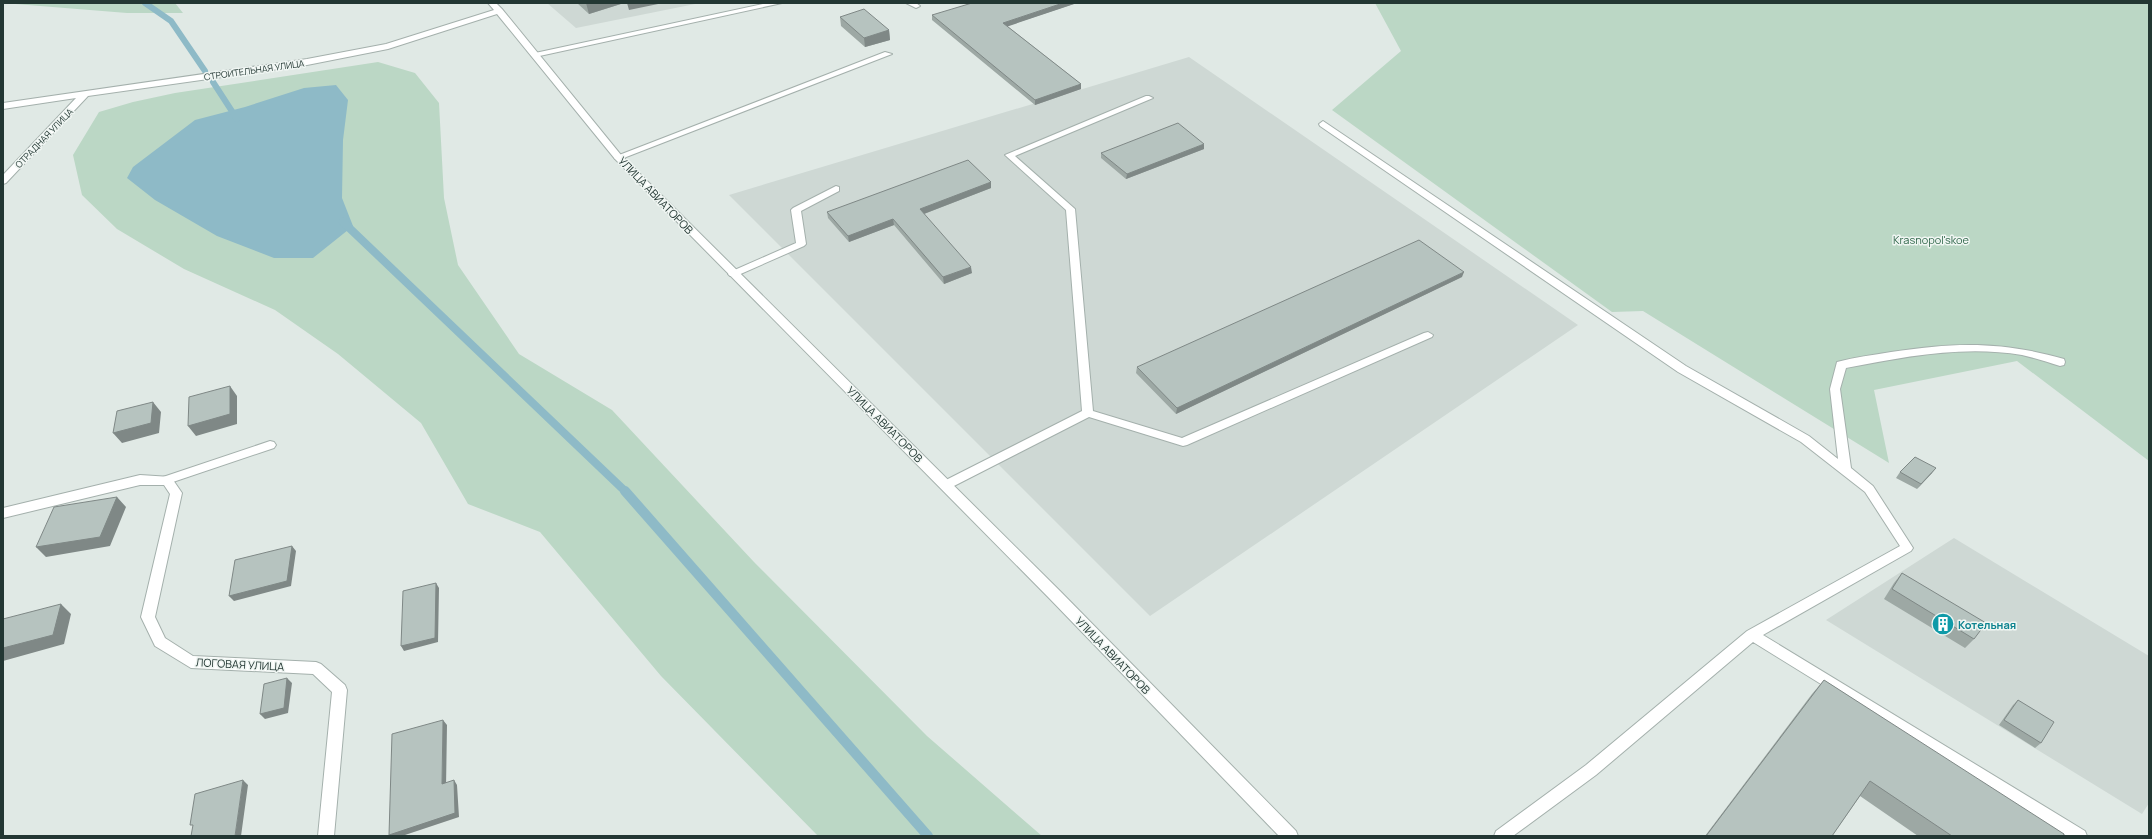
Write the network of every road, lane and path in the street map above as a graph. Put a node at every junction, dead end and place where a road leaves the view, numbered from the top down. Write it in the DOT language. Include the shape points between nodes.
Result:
graph roads {
  1 [pos="778,3"];
  2 [pos="496,7"];
  3 [pos="888,54"];
  4 [pos="535,55"];
  5 [pos="85,94"];
  6 [pos="1149,98"];
  7 [pos="3,106"];
  8 [pos="1323,124"];
  9 [pos="618,157"];
  10 [pos="3,181"];
  11 [pos="836,189"];
  12 [pos="733,274"];
  13 [pos="1428,335"];
  14 [pos="2060,362"];
  15 [pos="1088,413"];
  16 [pos="270,445"];
  17 [pos="1845,470"];
  18 [pos="167,480"];
  19 [pos="946,485"];
  20 [pos="3,513"];
  21 [pos="1752,635"];
  22 [pos="326,836"];
  23 [pos="1290,836"];
  24 [pos="1501,836"];
  25 [pos="2080,836"];
  1 -- 4 [label="lane"];
  2 -- 4 [label="street, УЛИЦА АВИАТОРОВ"];
  2 -- 5 [label="street, СТРОИТЕЛЬНАЯ УЛИЦА" via="388,46 307,62"];
  3 -- 9 [label="lane"];
  4 -- 9 [label="street, УЛИЦА АВИАТОРОВ"];
  5 -- 7 [label="street, СТРОИТЕЛЬНАЯ УЛИЦА"];
  5 -- 10 [label="street, ОТРАДНАЯ УЛИЦА"];
  6 -- 15 [label="lane" via="1010,155 1070,209"];
  8 -- 17 [label="lane" via="1682,369 1805,439"];
  9 -- 12 [label="street, УЛИЦА АВИАТОРОВ"];
  11 -- 12 [label="lane" via="796,210 801,244"];
  12 -- 19 [label="street, УЛИЦА АВИАТОРОВ"];
  13 -- 15 [label="lane" via="1183,442"];
  14 -- 17 [label="lane" via="2016,351 1986,349 1915,351 1841,365 1835,389"];
  15 -- 19 [label="lane"];
  16 -- 18 [label="lane"];
  17 -- 21 [label="lane" via="1869,489 1907,548"];
  18 -- 20 [label="street" via="140,480"];
  18 -- 22 [label="street, ЛОГОВАЯ УЛИЦА" via="176,493 148,617 160,642 191,662 316,668 340,690"];
  19 -- 23 [label="street, УЛИЦА АВИАТОРОВ"];
  21 -- 24 [label="lane" via="1591,770"];
  21 -- 25 [label="lane"];
}
